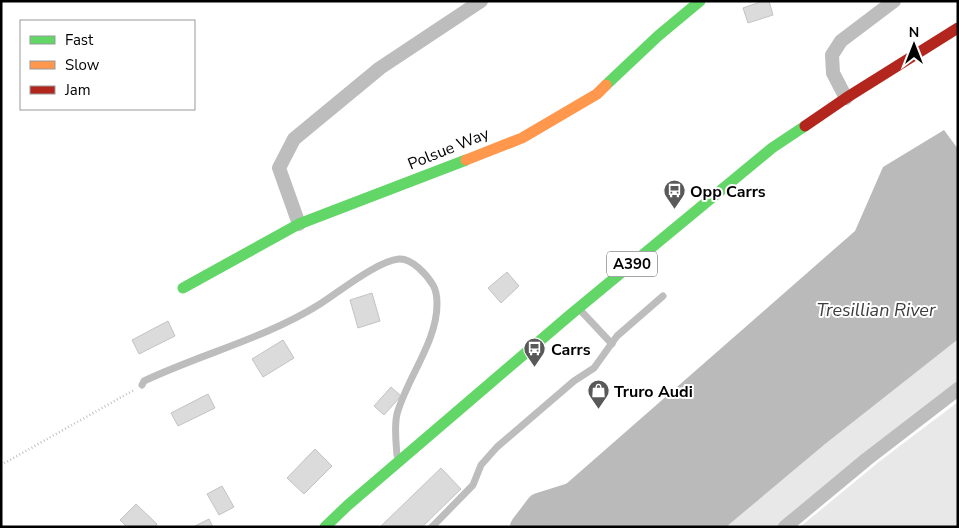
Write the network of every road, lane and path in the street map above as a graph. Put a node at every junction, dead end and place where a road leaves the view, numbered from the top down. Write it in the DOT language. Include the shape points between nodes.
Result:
graph roads {
  1 [pos="481,1"];
  2 [pos="700,1"];
  3 [pos="894,1"];
  4 [pos="958,28"];
  5 [pos="846,98"];
  6 [pos="299,224"];
  7 [pos="183,288"];
  8 [pos="663,296"];
  9 [pos="579,307"];
  10 [pos="612,344"];
  11 [pos="142,386"];
  12 [pos="958,389"];
  13 [pos="398,463"];
  14 [pos="1,465"];
  15 [pos="325,527"];
  16 [pos="432,527"];
  17 [pos="785,527"];
  1 -- 6 [label="street" via="380,68 294,139 279,168"];
  2 -- 6 [label="main road, Polsue Way" via="597,94 522,138"];
  3 -- 5 [label="street" via="841,41 832,55 833,73"];
  4 -- 5 [label="main road, A390"];
  5 -- 9 [label="main road, A390" via="772,148"];
  6 -- 7 [label="main road, Polsue Way"];
  8 -- 10 [label="lane"];
  9 -- 10 [label="lane"];
  9 -- 13 [label="main road, A390"];
  10 -- 16 [label="lane" via="594,368 574,381 497,447 481,465 473,485"];
  11 -- 13 [label="lane" via="174,367 291,320 385,263 409,260 434,286 437,304 429,342 397,414"];
  11 -- 14 [label="path"];
  12 -- 17 [label="street"];
  13 -- 15 [label="main road, A390"];
}
